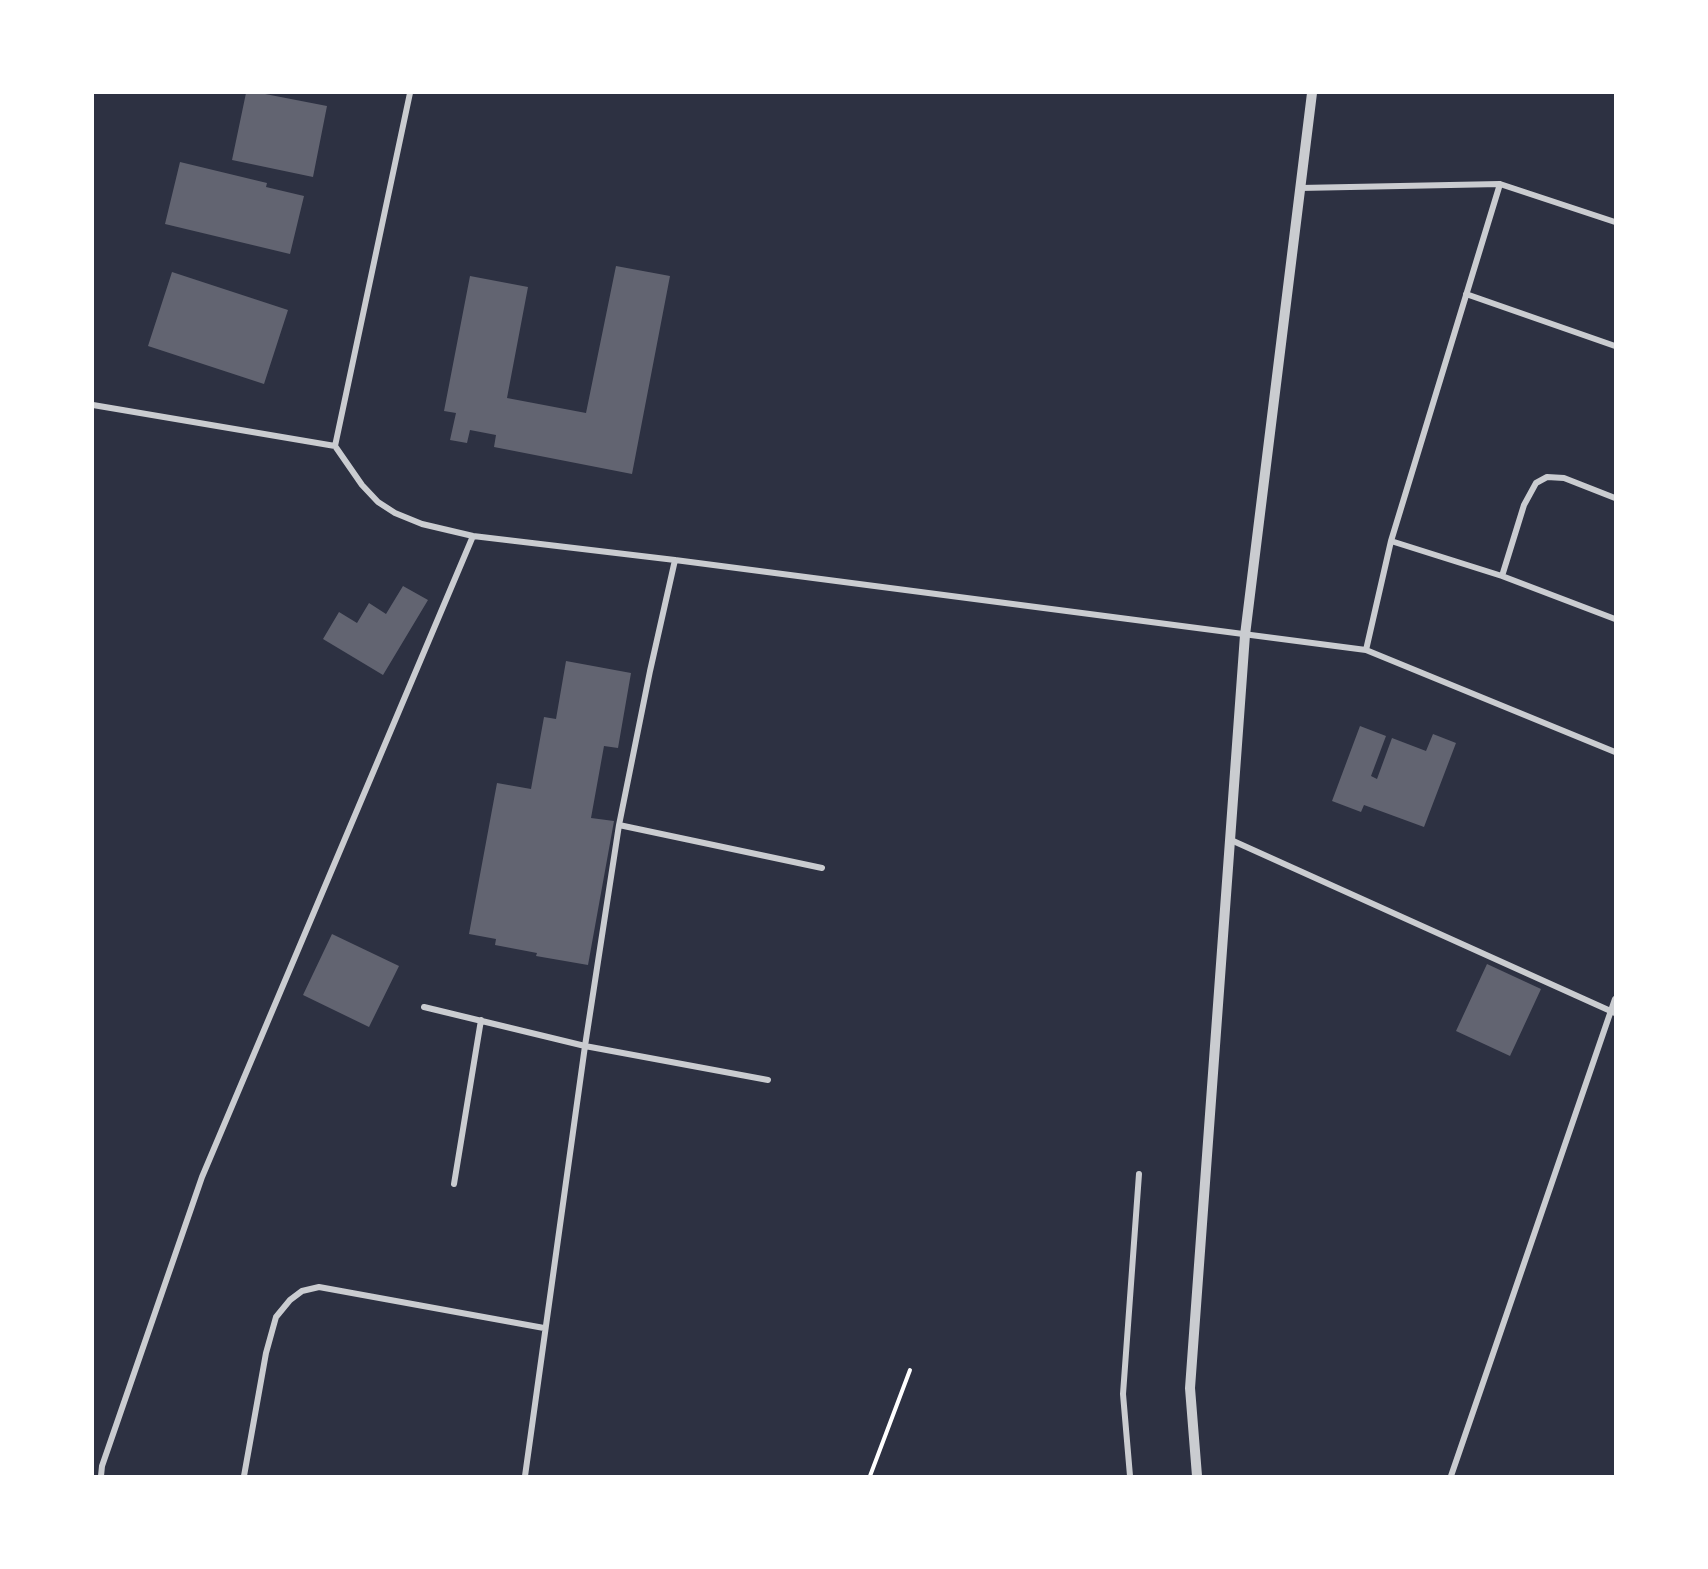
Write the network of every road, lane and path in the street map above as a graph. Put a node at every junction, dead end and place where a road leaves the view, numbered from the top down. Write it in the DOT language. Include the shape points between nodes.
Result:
graph roads {
  1 [pos="410,93"];
  2 [pos="1312,93"];
  3 [pos="1500,184"];
  4 [pos="1299,188"];
  5 [pos="1615,222"];
  6 [pos="1466,294"];
  7 [pos="1615,346"];
  8 [pos="93,405"];
  9 [pos="336,446"];
  10 [pos="1615,498"];
  11 [pos="473,536"];
  12 [pos="1391,541"];
  13 [pos="675,560"];
  14 [pos="1502,576"];
  15 [pos="1615,619"];
  16 [pos="1245,634"];
  17 [pos="1366,650"];
  18 [pos="1615,752"];
  19 [pos="619,825"];
  20 [pos="1231,840"];
  21 [pos="822,868"];
  22 [pos="1615,999"];
  23 [pos="424,1007"];
  24 [pos="1613,1012"];
  25 [pos="482,1020"];
  26 [pos="585,1046"];
  27 [pos="768,1080"];
  28 [pos="1139,1174"];
  29 [pos="454,1184"];
  30 [pos="544,1328"];
  31 [pos="910,1370"];
  32 [pos="101,1476"];
  33 [pos="244,1476"];
  34 [pos="525,1476"];
  35 [pos="870,1476"];
  36 [pos="1130,1476"];
  37 [pos="1197,1476"];
  38 [pos="1451,1476"];
  1 -- 9 [label="street"];
  2 -- 4 [label="street"];
  3 -- 4 [label="street"];
  3 -- 5 [label="street"];
  3 -- 6 [label="street"];
  4 -- 16 [label="street"];
  6 -- 7 [label="street"];
  6 -- 12 [label="street"];
  8 -- 9 [label="street"];
  9 -- 11 [label="street" via="378,502 422,524"];
  10 -- 14 [label="street" via="1564,478 1547,477 1536,483 1524,505"];
  11 -- 13 [label="street"];
  11 -- 32 [label="street" via="202,1177"];
  12 -- 14 [label="street"];
  12 -- 17 [label="street"];
  13 -- 16 [label="street"];
  13 -- 19 [label="street"];
  14 -- 15 [label="street"];
  16 -- 17 [label="street"];
  16 -- 20 [label="street"];
  17 -- 18 [label="street"];
  19 -- 21 [label="street"];
  19 -- 26 [label="street"];
  20 -- 24 [label="street"];
  20 -- 37 [label="street" via="1190,1388"];
  22 -- 24 [label="street"];
  23 -- 25 [label="street"];
  24 -- 38 [label="street"];
  25 -- 26 [label="street"];
  25 -- 29 [label="street"];
  26 -- 27 [label="street"];
  26 -- 30 [label="street"];
  28 -- 36 [label="street" via="1123,1394"];
  30 -- 33 [label="street" via="319,1287 302,1291 276,1317"];
  30 -- 34 [label="street"];
  31 -- 35 [label="path"];
}
